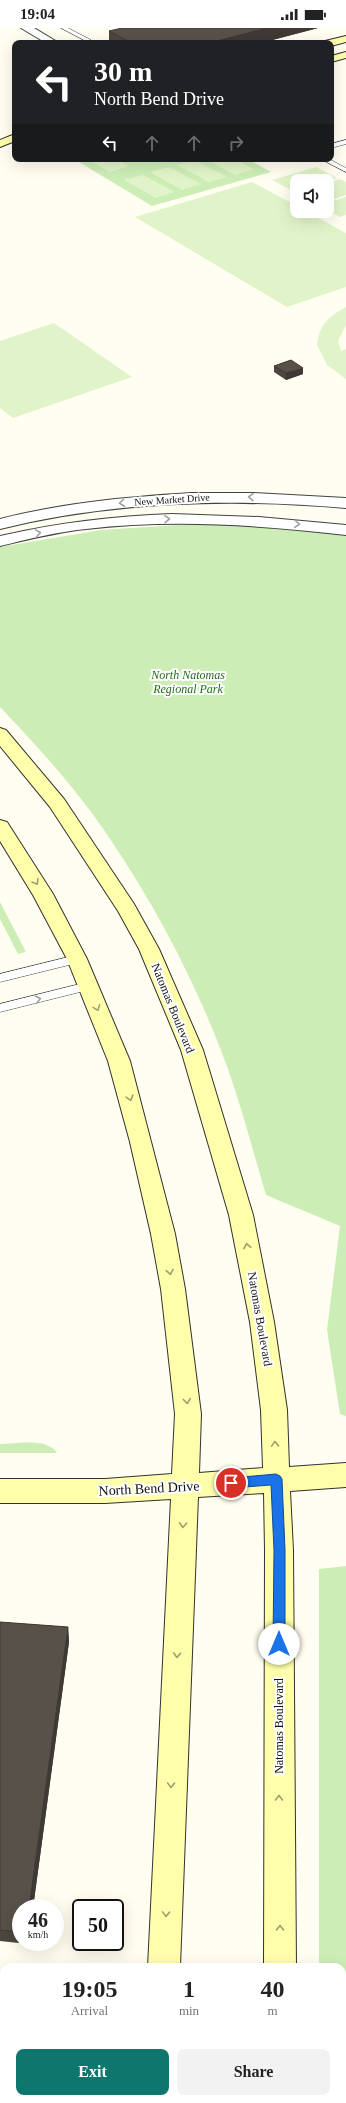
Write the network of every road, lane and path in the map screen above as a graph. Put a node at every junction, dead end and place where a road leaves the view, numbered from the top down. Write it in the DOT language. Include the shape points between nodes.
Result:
graph roads {
  1 [pos="26,28"];
  2 [pos="64,28"];
  3 [pos="346,39"];
  4 [pos="48,40"];
  5 [pos="88,40"];
  6 [pos="334,42"];
  7 [pos="346,55"];
  8 [pos="334,58"];
  9 [pos="12,130"];
  10 [pos="346,142"];
  11 [pos="0,144"];
  12 [pos="12,145"];
  13 [pos="334,145"];
  14 [pos="0,148"];
  15 [pos="330,162"];
  16 [pos="346,170"];
  17 [pos="346,504"];
  18 [pos="0,524"];
  19 [pos="346,530"];
  20 [pos="0,541"];
  21 [pos="0,734"];
  22 [pos="0,826"];
  23 [pos="77,959"];
  24 [pos="0,978"];
  25 [pos="88,986"];
  26 [pos="0,1008"];
  27 [pos="346,1475"];
  28 [pos="276,1479"];
  29 [pos="185,1486"];
  30 [pos="0,1491"];
  31 [pos="164,1963"];
  32 [pos="280,1963"];
  1 -- 4 [label="street"];
  2 -- 5 [label="lane"];
  3 -- 6 [label="main road"];
  7 -- 8 [label="main road"];
  9 -- 11 [label="main road"];
  10 -- 13 [label="lane"];
  12 -- 14 [label="main road"];
  15 -- 16 [label="lane"];
  17 -- 18 [label="street, New Market Drive, one-way" via="271,497 213,496 61,510"];
  20 -- 19 [label="street, New Market Drive, one-way" via="77,526 138,520 255,520"];
  28 -- 21 [label="main road, Natomas Boulevard, one-way" via="274,1410 262,1322 247,1245 241,1215 192,1050 164,983 127,909 58,803"];
  22 -- 23 [label="main road, one-way" via="43,894"];
  23 -- 24 [label="lane"];
  23 -- 25 [label="main road"];
  26 -- 25 [label="lane, one-way"];
  25 -- 29 [label="main road, one-way" via="119,1061 163,1234 173,1289 188,1414"];
  27 -- 28 [label="main road, North Bend Drive"];
  28 -- 29 [label="main road, North Bend Drive"];
  32 -- 28 [label="main road, Natomas Boulevard, one-way" via="279,1550"];
  29 -- 30 [label="main road, North Bend Drive" via="105,1491"];
  29 -- 31 [label="main road, one-way"];
}
